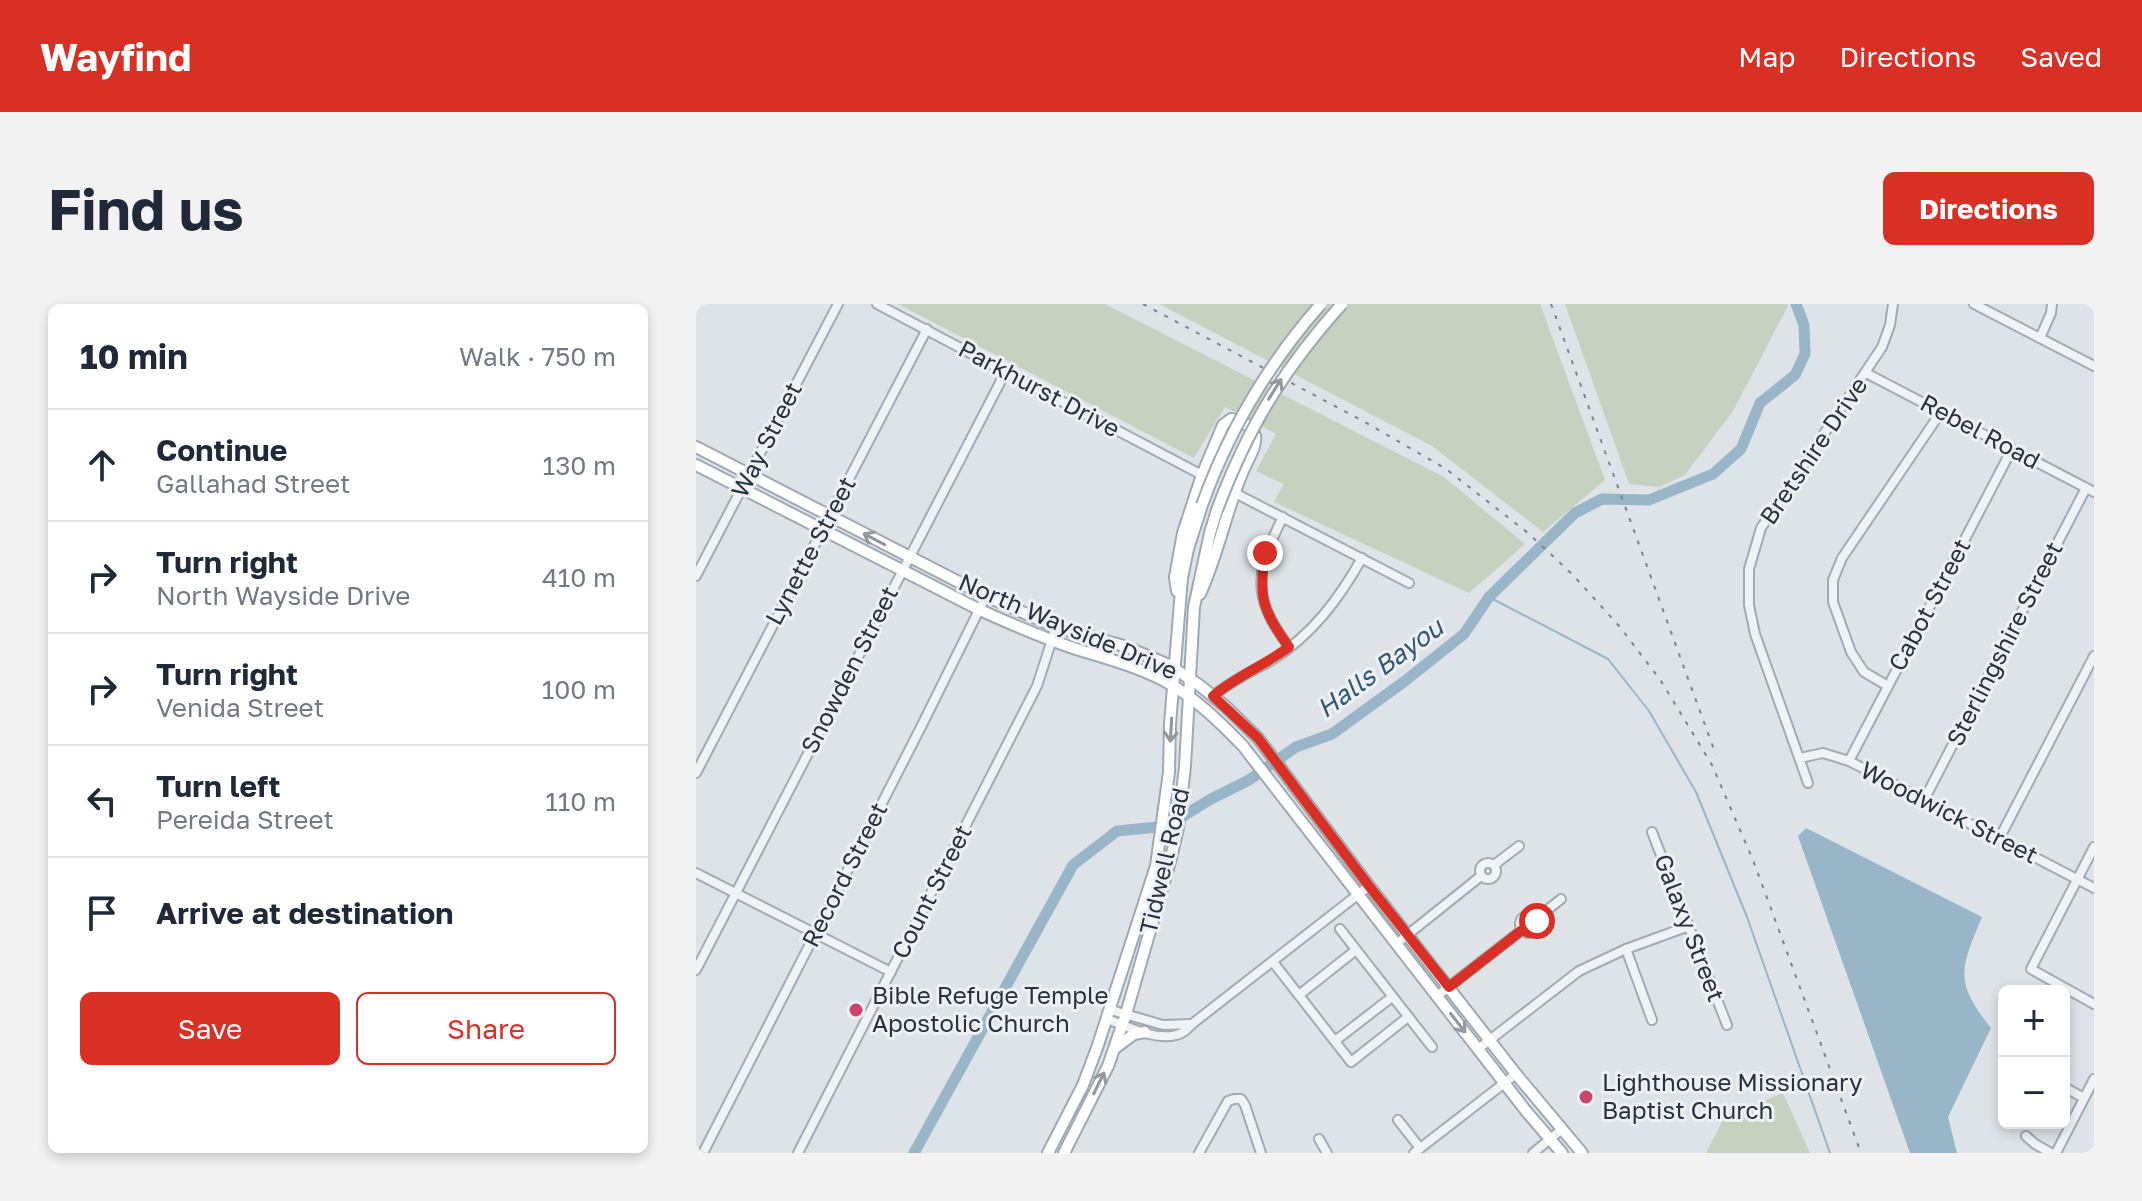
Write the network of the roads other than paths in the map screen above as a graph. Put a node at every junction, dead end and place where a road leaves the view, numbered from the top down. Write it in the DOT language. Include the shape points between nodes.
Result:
graph roads {
  1 [pos="838,304"];
  2 [pos="877,304"];
  3 [pos="1321,304"];
  4 [pos="1342,304"];
  5 [pos="1893,304"];
  6 [pos="1974,304"];
  7 [pos="2052,304"];
  8 [pos="927,329"];
  9 [pos="2040,338"];
  10 [pos="2094,366"];
  11 [pos="1006,371"];
  12 [pos="1866,373"];
  13 [pos="1941,412"];
  14 [pos="696,447"];
  15 [pos="2012,449"];
  16 [pos="696,465"];
  17 [pos="749,475"];
  18 [pos="1202,475"];
  19 [pos="742,488"];
  20 [pos="2090,490"];
  21 [pos="1235,493"];
  22 [pos="830,516"];
  23 [pos="1283,517"];
  24 [pos="823,529"];
  25 [pos="908,557"];
  26 [pos="1362,558"];
  27 [pos="902,570"];
  28 [pos="696,576"];
  29 [pos="1409,583"];
  30 [pos="986,596"];
  31 [pos="1179,606"];
  32 [pos="1194,607"];
  33 [pos="980,610"];
  34 [pos="1056,627"];
  35 [pos="1052,641"];
  36 [pos="1289,647"];
  37 [pos="2094,656"];
  38 [pos="1176,670"];
  39 [pos="1190,679"];
  40 [pos="1888,686"];
  41 [pos="1174,688"];
  42 [pos="1213,696"];
  43 [pos="1189,698"];
  44 [pos="1800,758"];
  45 [pos="1849,761"];
  46 [pos="696,773"];
  47 [pos="1808,783"];
  48 [pos="1924,800"];
  49 [pos="1652,832"];
  50 [pos="1999,839"];
  51 [pos="1519,846"];
  52 [pos="2094,847"];
  53 [pos="696,873"];
  54 [pos="2077,879"];
  55 [pos="1369,886"];
  56 [pos="2094,888"];
  57 [pos="735,893"];
  58 [pos="1358,896"];
  59 [pos="1561,899"];
  60 [pos="1689,926"];
  61 [pos="1340,929"];
  62 [pos="815,934"];
  63 [pos="1408,935"];
  64 [pos="1396,944"];
  65 [pos="1626,949"];
  66 [pos="1356,950"];
  67 [pos="1273,962"];
  68 [pos="696,970"];
  69 [pos="891,972"];
  70 [pos="1449,987"];
  71 [pos="1299,995"];
  72 [pos="1437,996"];
  73 [pos="1392,997"];
  74 [pos="2094,1004"];
  75 [pos="1109,1015"];
  76 [pos="1408,1017"];
  77 [pos="1124,1019"];
  78 [pos="1652,1020"];
  79 [pos="1192,1024"];
  80 [pos="1727,1025"];
  81 [pos="1145,1032"];
  82 [pos="1490,1040"];
  83 [pos="1335,1041"];
  84 [pos="1432,1047"];
  85 [pos="1113,1049"];
  86 [pos="1478,1049"];
  87 [pos="1516,1074"];
  88 [pos="2094,1079"];
  89 [pos="1504,1083"];
  90 [pos="2070,1090"];
  91 [pos="2084,1098"];
  92 [pos="1398,1120"];
  93 [pos="1561,1130"];
  94 [pos="2026,1136"];
  95 [pos="1319,1139"];
  96 [pos="1550,1139"];
  97 [pos="1417,1151"];
  98 [pos="703,1153"];
  99 [pos="798,1153"];
  100 [pos="1048,1153"];
  101 [pos="1064,1153"];
  102 [pos="1199,1153"];
  103 [pos="1261,1153"];
  104 [pos="1327,1153"];
  105 [pos="1533,1153"];
  106 [pos="1562,1153"];
  107 [pos="1582,1153"];
  108 [pos="2054,1153"];
  1 -- 17 [label="street, Way Street"];
  2 -- 8 [label="street, Parkhurst Drive"];
  3 -- 31 [label="main road, Tidwell Road, bridge" via="1278,357 1225,447 1188,549"];
  32 -- 4 [label="main road, Tidwell Road, one-way, bridge" via="1217,510 1243,448 1268,401"];
  5 -- 12 [label="street, Bretshire Drive" via="1882,347"];
  6 -- 9 [label="street"];
  7 -- 9 [label="street"];
  8 -- 11 [label="street, Parkhurst Drive"];
  8 -- 22 [label="street, Lynette Street"];
  9 -- 10 [label="street"];
  11 -- 18 [label="street, Parkhurst Drive"];
  11 -- 25 [label="street, Snowden Street"];
  12 -- 13 [label="street, Rebel Road"];
  12 -- 44 [label="street, Bretshire Drive" via="1761,528 1749,569 1755,634"];
  13 -- 15 [label="street, Rebel Road"];
  13 -- 40 [label="street" via="1842,558 1833,580 1833,602 1851,652 1864,672"];
  14 -- 17 [label="main road, North Wayside Drive"];
  15 -- 20 [label="street, Rebel Road"];
  15 -- 40 [label="street, Cabot Street"];
  16 -- 19 [label="main road, North Wayside Drive"];
  17 -- 19 [label="street, Way Street"];
  17 -- 22 [label="main road, North Wayside Drive"];
  18 -- 21 [label="main road" via="1223,425 1231,419 1241,421 1256,439"];
  18 -- 31 [label="main road" via="1176,570"];
  19 -- 24 [label="main road, North Wayside Drive"];
  19 -- 28 [label="street, Way Street"];
  20 -- 48 [label="street, Sterlingshire Street"];
  21 -- 23 [label="street"];
  21 -- 32 [label="main road"];
  22 -- 24 [label="street, Lynette Street"];
  25 -- 22 [label="main road, North Wayside Drive, one-way"];
  23 -- 26 [label="street"];
  23 -- 36 [label="street" via="1265,553 1261,577 1267,614"];
  24 -- 27 [label="main road, North Wayside Drive"];
  24 -- 46 [label="street, Lynette Street"];
  25 -- 27 [label="street, Snowden Street"];
  25 -- 30 [label="main road, North Wayside Drive"];
  26 -- 29 [label="street"];
  26 -- 36 [label="street" via="1335,603"];
  27 -- 33 [label="main road, North Wayside Drive"];
  27 -- 57 [label="street, Snowden Street"];
  30 -- 33 [label="street, Record Street"];
  30 -- 34 [label="main road, North Wayside Drive"];
  31 -- 38 [label="main road, Tidwell Road"];
  32 -- 39 [label="main road, Tidwell Road"];
  33 -- 35 [label="main road, North Wayside Drive"];
  33 -- 62 [label="street, Record Street"];
  34 -- 35 [label="street, Count Street"];
  34 -- 38 [label="main road, North Wayside Drive" via="1124,646"];
  35 -- 41 [label="main road, North Wayside Drive" via="1119,661"];
  35 -- 69 [label="street, Count Street" via="1037,686"];
  36 -- 42 [label="street"];
  37 -- 50 [label="street"];
  38 -- 39 [label="main road, North Wayside Drive"];
  38 -- 41 [label="main road, Tidwell Road"];
  39 -- 42 [label="main road, North Wayside Drive"];
  39 -- 43 [label="main road, Tidwell Road"];
  40 -- 45 [label="street, Cabot Street"];
  41 -- 43 [label="main road, North Wayside Drive"];
  41 -- 75 [label="main road, Tidwell Road, one-way" via="1156,866"];
  42 -- 55 [label="main road, North Wayside Drive" via="1258,738"];
  43 -- 58 [label="main road, North Wayside Drive" via="1243,746"];
  43 -- 77 [label="main road, Tidwell Road" via="1178,828"];
  44 -- 45 [label="street, Woodwick Street" via="1823,753"];
  44 -- 47 [label="street, Bretshire Drive"];
  45 -- 48 [label="street, Woodwick Street"];
  48 -- 50 [label="street, Woodwick Street"];
  49 -- 60 [label="street, Galaxy Street"];
  50 -- 54 [label="street, Woodwick Street"];
  51 -- 63 [label="street" via="1494,865 1481,866 1481,876"];
  52 -- 54 [label="street"];
  53 -- 57 [label="street"];
  54 -- 56 [label="street, Woodwick Street"];
  54 -- 74 [label="street" via="2031,969"];
  55 -- 58 [label="street"];
  55 -- 63 [label="main road, North Wayside Drive"];
  57 -- 62 [label="street"];
  57 -- 68 [label="street, Snowden Street"];
  58 -- 64 [label="main road, North Wayside Drive"];
  58 -- 67 [label="street"];
  59 -- 70 [label="street" via="1536,919 1534,931 1522,930"];
  60 -- 65 [label="street"];
  60 -- 80 [label="street, Galaxy Street"];
  61 -- 66 [label="street"];
  62 -- 69 [label="street"];
  62 -- 98 [label="street, Record Street"];
  63 -- 64 [label="street"];
  63 -- 70 [label="main road, North Wayside Drive"];
  64 -- 72 [label="main road, North Wayside Drive"];
  65 -- 78 [label="street"];
  65 -- 82 [label="street" via="1579,971"];
  66 -- 71 [label="street"];
  66 -- 73 [label="street"];
  67 -- 71 [label="street"];
  67 -- 79 [label="street"];
  69 -- 99 [label="street, Count Street"];
  70 -- 72 [label="street"];
  70 -- 82 [label="main road, North Wayside Drive"];
  71 -- 83 [label="street"];
  72 -- 86 [label="main road, North Wayside Drive, one-way"];
  73 -- 76 [label="street"];
  73 -- 83 [label="street"];
  75 -- 77 [label="street"];
  75 -- 100 [label="main road, Tidwell Road" via="1083,1085"];
  76 -- 83 [label="street" via="1351,1062"];
  76 -- 84 [label="street"];
  77 -- 79 [label="street"];
  77 -- 81 [label="street"];
  77 -- 85 [label="main road, Tidwell Road"];
  79 -- 81 [label="street" via="1175,1036"];
  81 -- 85 [label="main road"];
  82 -- 86 [label="street"];
  82 -- 87 [label="main road, North Wayside Drive"];
  101 -- 85 [label="main road, Tidwell Road, one-way"];
  86 -- 89 [label="main road, North Wayside Drive"];
  87 -- 89 [label="street"];
  87 -- 93 [label="main road, North Wayside Drive"];
  88 -- 91 [label="street"];
  89 -- 96 [label="main road, North Wayside Drive"];
  89 -- 97 [label="street"];
  90 -- 91 [label="street"];
  91 -- 108 [label="street"];
  92 -- 97 [label="street"];
  93 -- 96 [label="street"];
  93 -- 107 [label="main road, North Wayside Drive"];
  94 -- 108 [label="street"];
  95 -- 104 [label="street"];
  96 -- 105 [label="street"];
  96 -- 106 [label="main road, North Wayside Drive"];
  102 -- 103 [label="street" via="1234,1099 1245,1105"];
}
